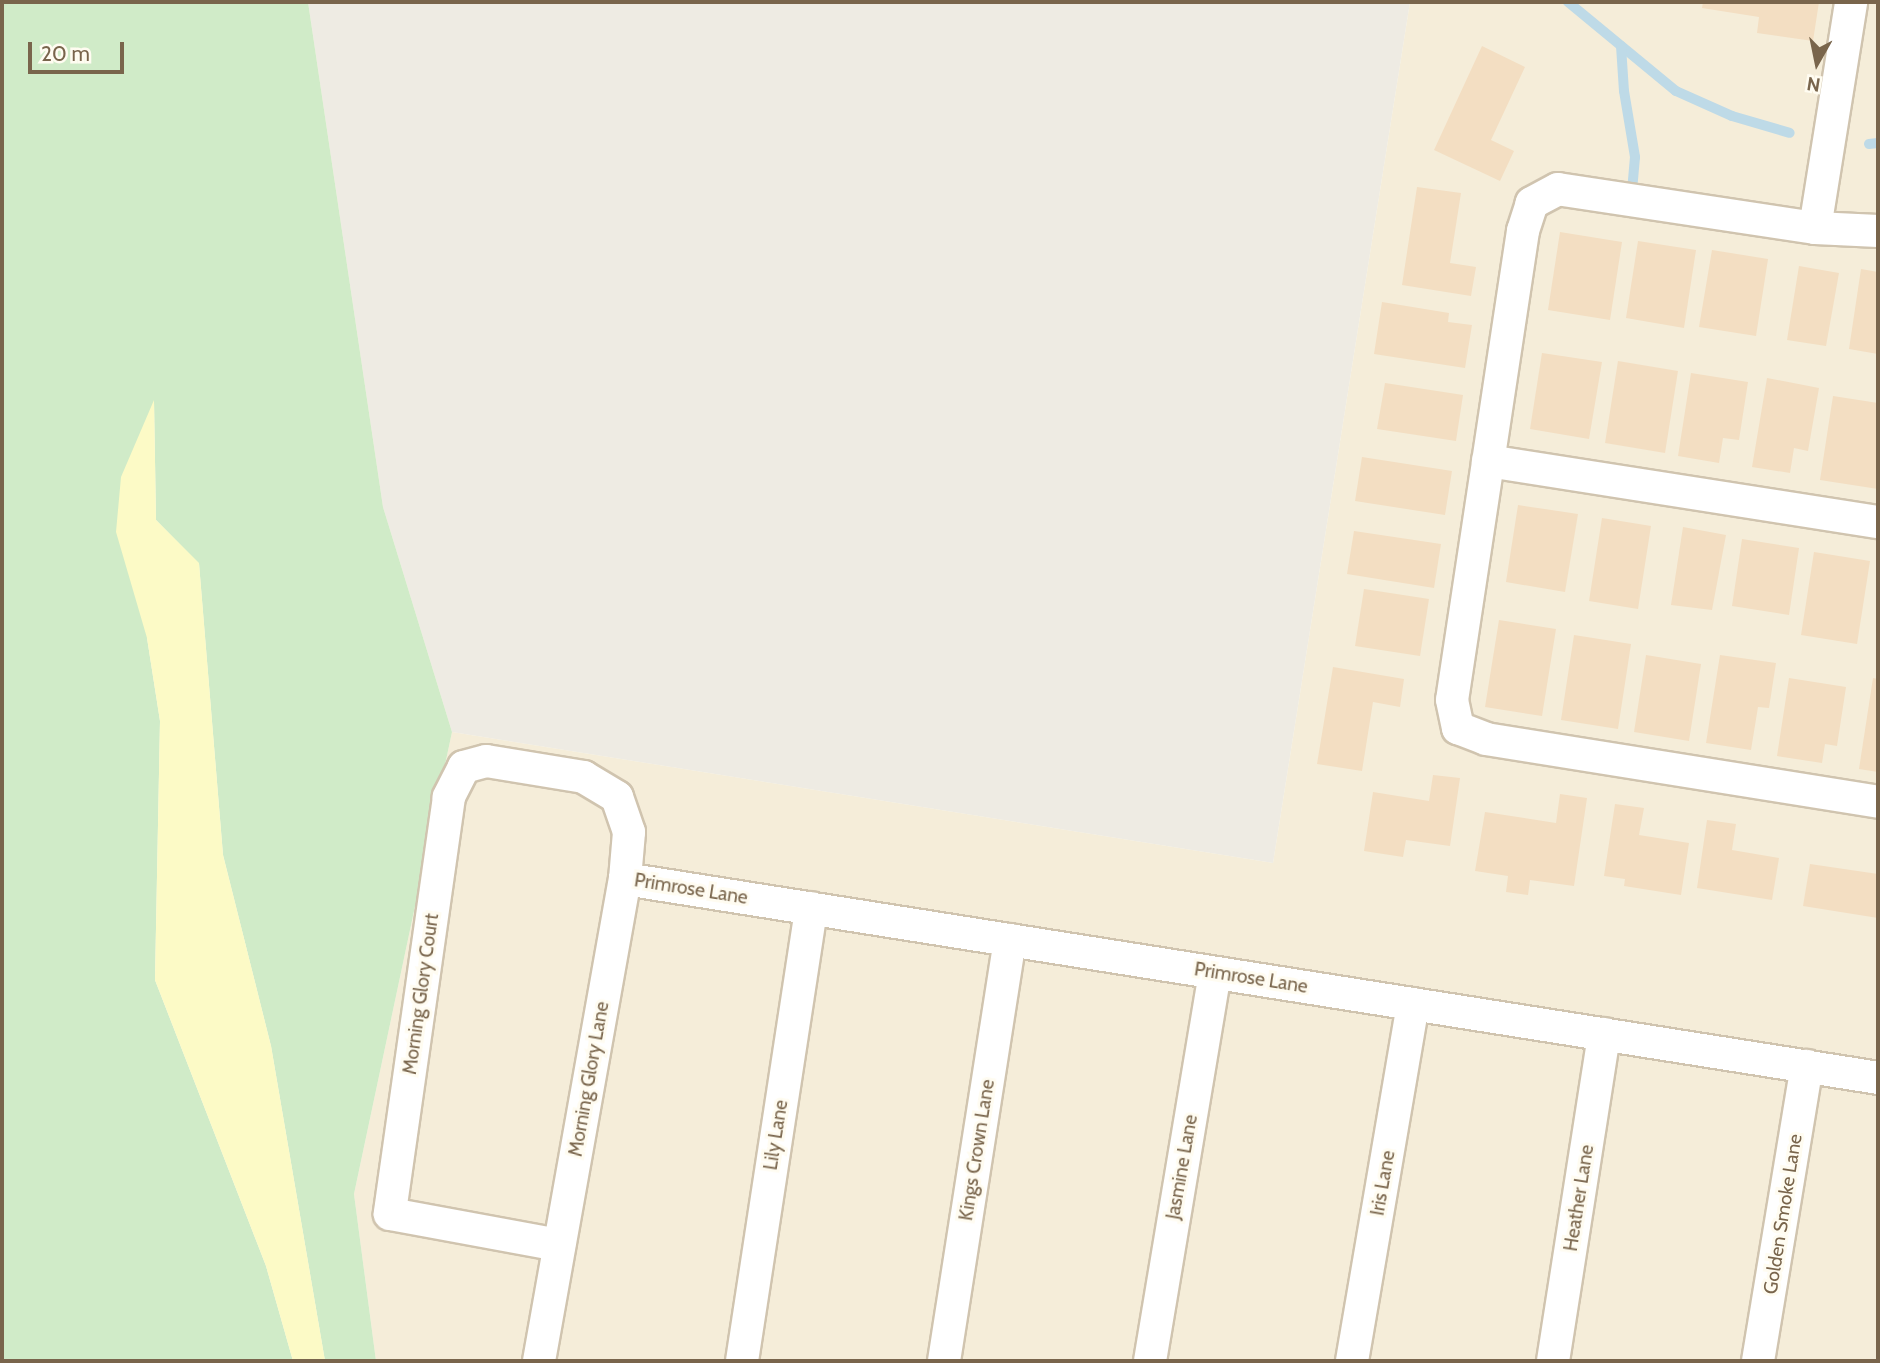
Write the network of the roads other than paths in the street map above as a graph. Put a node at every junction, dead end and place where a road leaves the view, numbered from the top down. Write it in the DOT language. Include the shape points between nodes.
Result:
graph roads {
  1 [pos="1851,2"];
  2 [pos="1815,228"];
  3 [pos="1878,231"];
  4 [pos="1488,461"];
  5 [pos="1878,522"];
  6 [pos="617,797"];
  7 [pos="1878,802"];
  8 [pos="625,879"];
  9 [pos="811,908"];
  10 [pos="1010,940"];
  11 [pos="1215,973"];
  12 [pos="1413,1004"];
  13 [pos="1604,1034"];
  14 [pos="1807,1066"];
  15 [pos="1878,1078"];
  16 [pos="559,1245"];
  17 [pos="540,1361"];
  18 [pos="742,1361"];
  19 [pos="944,1361"];
  20 [pos="1150,1361"];
  21 [pos="1352,1361"];
  22 [pos="1553,1361"];
  23 [pos="1758,1361"];
  1 -- 2 [label="street"];
  2 -- 3 [label="street"];
  2 -- 4 [label="street" via="1558,189 1532,203 1523,231"];
  4 -- 5 [label="street"];
  4 -- 7 [label="street" via="1452,700 1458,728 1486,739"];
  6 -- 8 [label="street, Morning Glory Lane" via="629,832"];
  6 -- 16 [label="street, Morning Glory Court" via="584,777 486,761 464,767 449,797 390,1214"];
  8 -- 9 [label="street, Primrose Lane"];
  8 -- 16 [label="street, Morning Glory Lane"];
  9 -- 10 [label="street, Primrose Lane"];
  9 -- 18 [label="street, Lily Lane"];
  10 -- 11 [label="street, Primrose Lane"];
  10 -- 19 [label="street, Kings Crown Lane"];
  11 -- 12 [label="street, Primrose Lane"];
  11 -- 20 [label="street, Jasmine Lane"];
  12 -- 13 [label="street, Primrose Lane"];
  12 -- 21 [label="street, Iris Lane"];
  13 -- 14 [label="street, Primrose Lane"];
  13 -- 22 [label="street, Heather Lane"];
  14 -- 15 [label="street, Primrose Lane"];
  14 -- 23 [label="street, Golden Smoke Lane"];
  16 -- 17 [label="street, Morning Glory Lane"];
}
